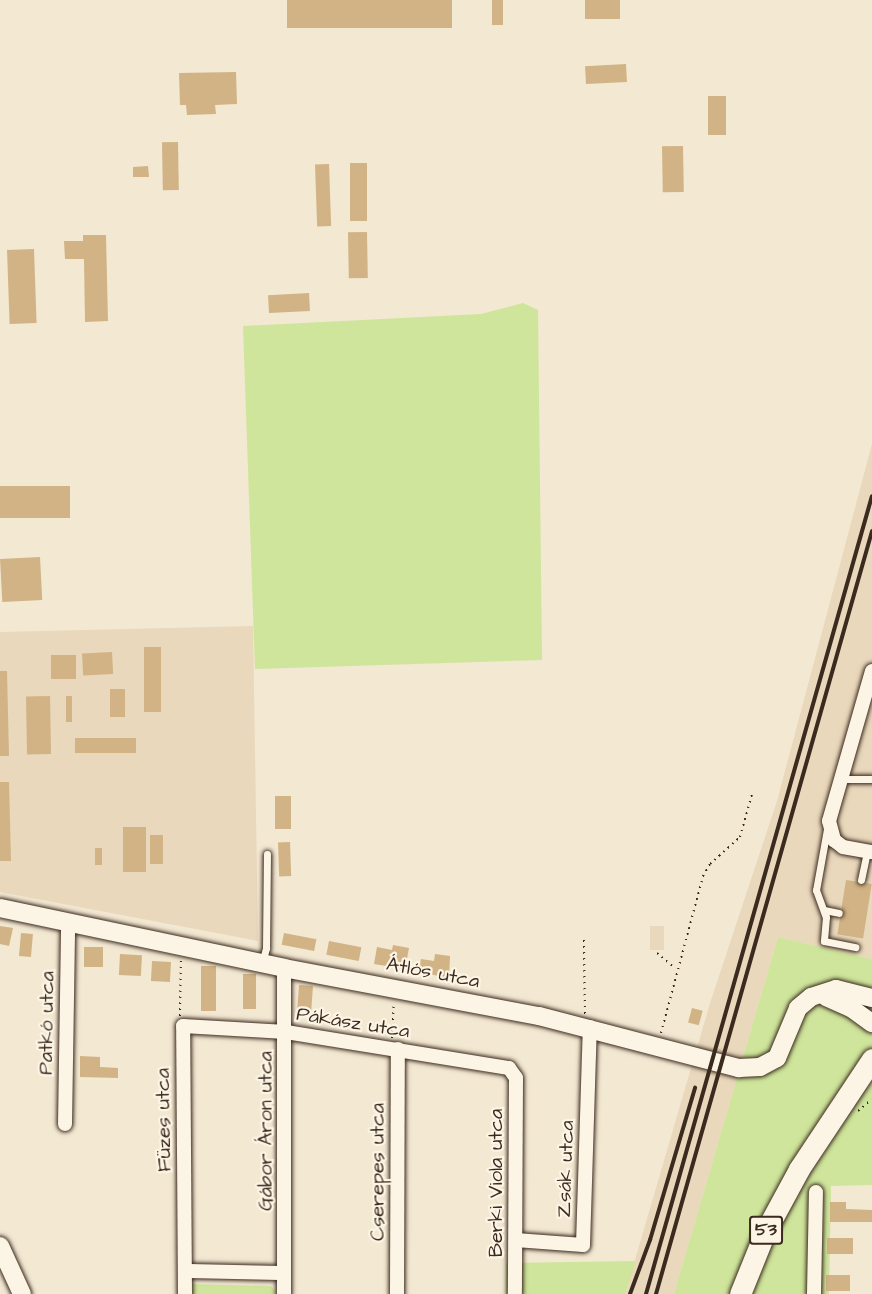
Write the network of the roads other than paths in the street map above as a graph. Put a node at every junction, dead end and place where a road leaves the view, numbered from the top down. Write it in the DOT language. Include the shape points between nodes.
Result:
graph roads {
  1 [pos="872,671"];
  2 [pos="840,779"];
  3 [pos="872,779"];
  4 [pos="829,821"];
  5 [pos="869,852"];
  6 [pos="267,854"];
  7 [pos="861,880"];
  8 [pos="0,909"];
  9 [pos="824,910"];
  10 [pos="839,913"];
  11 [pos="68,922"];
  12 [pos="855,947"];
  13 [pos="262,963"];
  14 [pos="284,968"];
  15 [pos="818,994"];
  16 [pos="872,998"];
  17 [pos="872,1023"];
  18 [pos="183,1026"];
  19 [pos="587,1027"];
  20 [pos="286,1032"];
  21 [pos="395,1049"];
  22 [pos="872,1059"];
  23 [pos="514,1073"];
  24 [pos="872,1077"];
  25 [pos="852,1091"];
  26 [pos="65,1124"];
  27 [pos="816,1192"];
  28 [pos="516,1240"];
  29 [pos="0,1246"];
  30 [pos="185,1271"];
  31 [pos="284,1273"];
  32 [pos="22,1294"];
  33 [pos="185,1294"];
  34 [pos="284,1294"];
  35 [pos="397,1294"];
  36 [pos="515,1294"];
  37 [pos="740,1294"];
  38 [pos="814,1294"];
  1 -- 2 [label="street"];
  2 -- 3 [label="lane"];
  2 -- 4 [label="street"];
  4 -- 5 [label="street" via="839,844"];
  4 -- 9 [label="lane" via="816,890"];
  5 -- 7 [label="lane"];
  6 -- 13 [label="lane" via="266,948"];
  8 -- 11 [label="street, Átlós utca"];
  9 -- 10 [label="lane"];
  9 -- 12 [label="lane" via="824,941"];
  11 -- 13 [label="street, Átlós utca"];
  11 -- 26 [label="street, Patkó utca"];
  13 -- 14 [label="street, Átlós utca"];
  14 -- 19 [label="street, Átlós utca"];
  14 -- 20 [label="street, Gábor Áron utca"];
  15 -- 16 [label="street" via="836,989"];
  15 -- 17 [label="street" via="851,1008"];
  15 -- 19 [label="street, Átlós utca" via="798,1008 777,1058 760,1067 739,1068"];
  18 -- 20 [label="street, Pákász utca"];
  18 -- 30 [label="street, Füzes utca"];
  19 -- 28 [label="street, Zsák utca" via="584,1245"];
  20 -- 21 [label="street, Pákász utca"];
  20 -- 31 [label="street, Gábor Áron utca"];
  21 -- 23 [label="street, Pákász utca" via="509,1068"];
  21 -- 35 [label="street, Cserepes utca"];
  22 -- 25 [label="main road, 53"];
  23 -- 28 [label="street, Berki Viola utca"];
  24 -- 25 [label="main road, 53"];
  25 -- 37 [label="main road, 53" via="799,1169 765,1232"];
  27 -- 38 [label="street"];
  28 -- 36 [label="street, Berki Viola utca"];
  29 -- 32 [label="street"];
  30 -- 31 [label="street"];
  30 -- 33 [label="street, Füzes utca"];
  31 -- 34 [label="street, Gábor Áron utca"];
}
